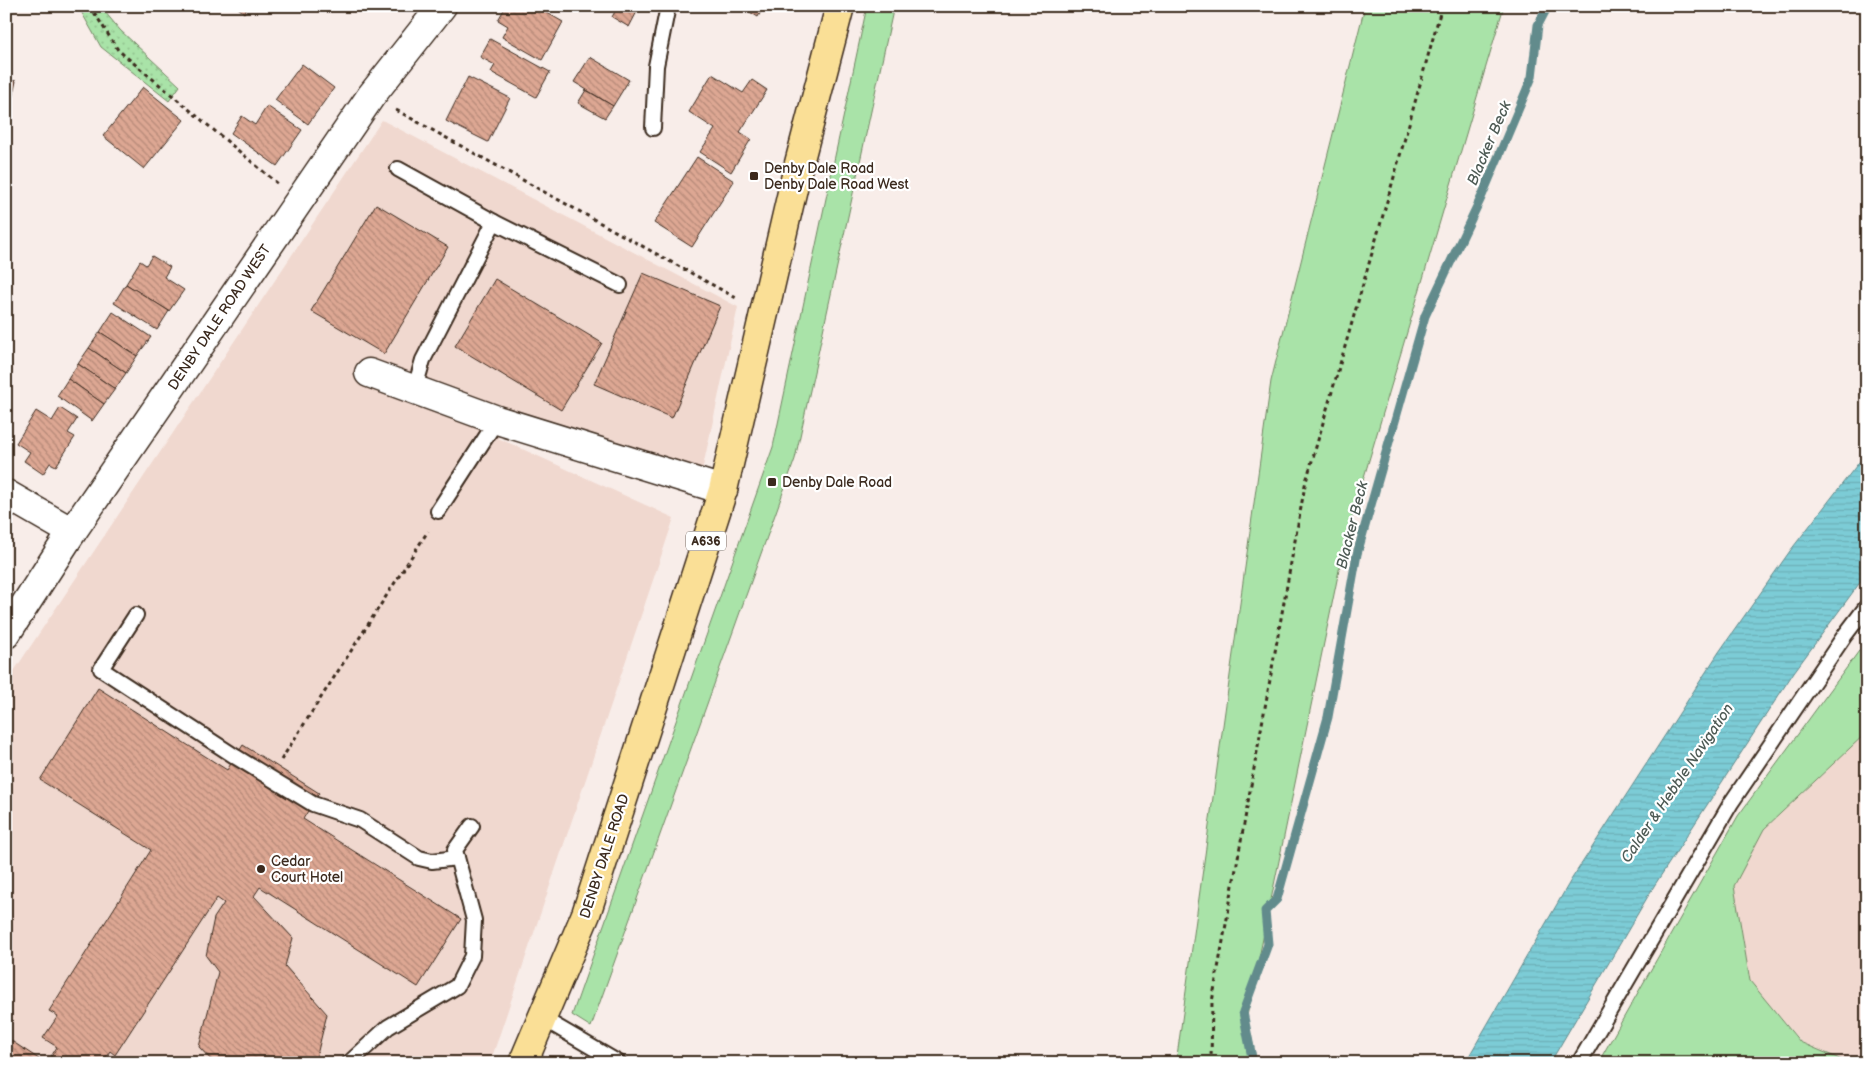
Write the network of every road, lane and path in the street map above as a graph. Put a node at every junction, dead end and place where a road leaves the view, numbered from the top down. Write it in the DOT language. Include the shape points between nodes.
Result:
graph roads {
  1 [pos="90,6"];
  2 [pos="442,6"];
  3 [pos="668,6"];
  4 [pos="840,6"];
  5 [pos="1442,6"];
  6 [pos="371,96"];
  7 [pos="652,128"];
  8 [pos="398,169"];
  9 [pos="299,201"];
  10 [pos="494,222"];
  11 [pos="620,285"];
  12 [pos="763,313"];
  13 [pos="369,373"];
  14 [pos="414,391"];
  15 [pos="497,420"];
  16 [pos="722,490"];
  17 [pos="6,494"];
  18 [pos="438,511"];
  19 [pos="431,526"];
  20 [pos="72,532"];
  21 [pos="1867,606"];
  22 [pos="136,616"];
  23 [pos="6,634"];
  24 [pos="278,764"];
  25 [pos="472,826"];
  26 [pos="457,858"];
  27 [pos="542,1018"];
  28 [pos="350,1063"];
  29 [pos="523,1063"];
  30 [pos="619,1063"];
  31 [pos="1210,1063"];
  32 [pos="1579,1063"];
  1 -- 9 [label="path" via="118,50"];
  2 -- 6 [label="street, DENBY DALE ROAD WEST"];
  3 -- 7 [label="lane" via="656,66"];
  4 -- 12 [label="main road, DENBY DALE ROAD / A636"];
  5 -- 31 [label="path" via="1304,485 1212,1002"];
  6 -- 9 [label="street, DENBY DALE ROAD WEST"];
  6 -- 12 [label="path"];
  8 -- 10 [label="lane"];
  9 -- 20 [label="street, DENBY DALE ROAD WEST"];
  10 -- 11 [label="lane"];
  10 -- 14 [label="lane" via="422,360"];
  12 -- 16 [label="main road, DENBY DALE ROAD / A636"];
  13 -- 14 [label="street"];
  14 -- 15 [label="street"];
  15 -- 16 [label="street"];
  15 -- 18 [label="lane"];
  16 -- 27 [label="main road, DENBY DALE ROAD / A636" via="586,914"];
  17 -- 20 [label="street"];
  19 -- 24 [label="path"];
  20 -- 23 [label="street, DENBY DALE ROAD WEST"];
  21 -- 32 [label="lane" via="1731,803"];
  22 -- 26 [label="lane" via="101,669 313,804 360,820 419,858 432,861"];
  25 -- 26 [label="lane" via="455,850"];
  26 -- 28 [label="lane" via="474,920 472,956 457,986 388,1027"];
  27 -- 29 [label="main road, DENBY DALE ROAD / A636"];
  27 -- 30 [label="lane"];
}
